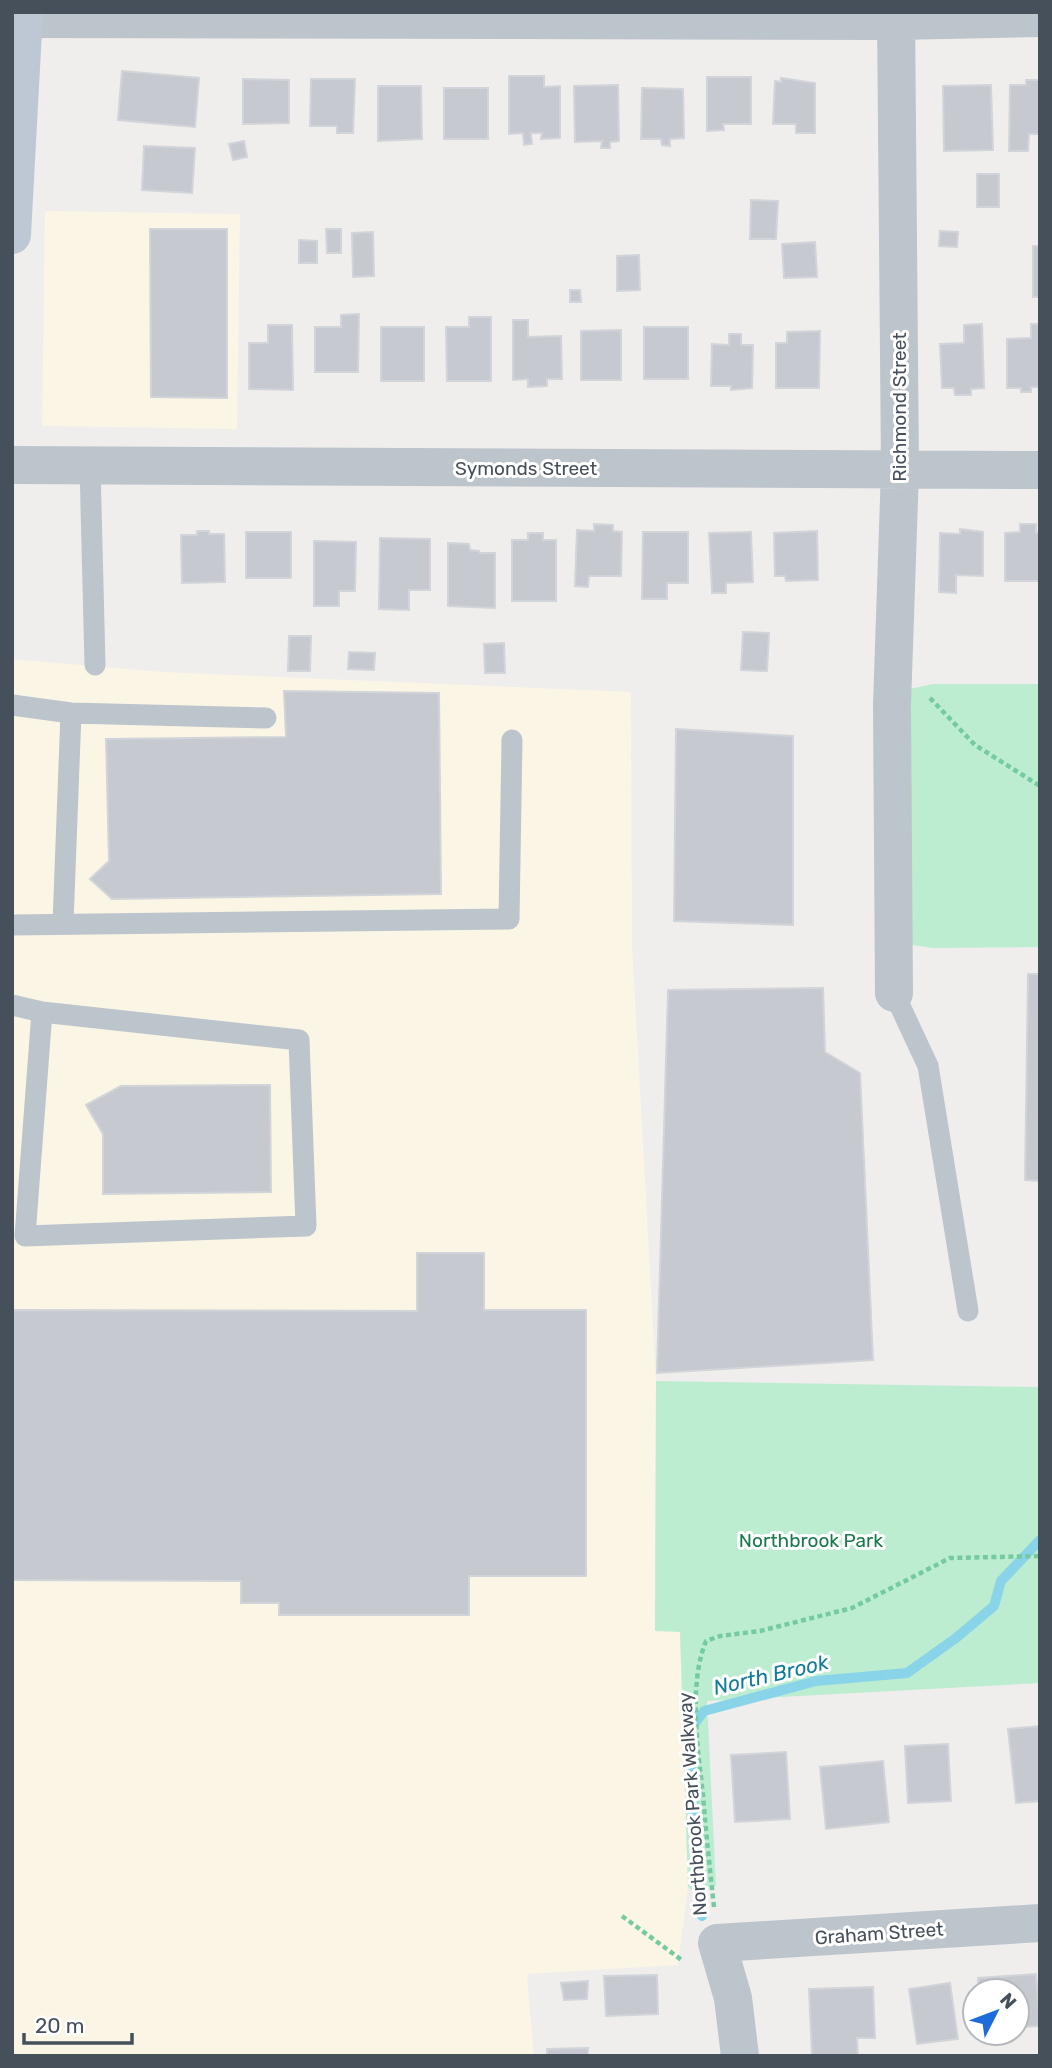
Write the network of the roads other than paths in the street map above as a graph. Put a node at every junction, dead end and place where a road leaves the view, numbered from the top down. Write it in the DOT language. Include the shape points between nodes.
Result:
graph roads {
  1 [pos="23,15"];
  2 [pos="896,17"];
  3 [pos="1040,18"];
  4 [pos="12,235"];
  5 [pos="12,464"];
  6 [pos="90,466"];
  7 [pos="900,470"];
  8 [pos="1040,470"];
  9 [pos="95,665"];
  10 [pos="12,705"];
  11 [pos="71,713"];
  12 [pos="266,718"];
  13 [pos="512,740"];
  14 [pos="63,923"];
  15 [pos="12,925"];
  16 [pos="894,993"];
  17 [pos="12,1005"];
  18 [pos="42,1012"];
  19 [pos="968,1311"];
  20 [pos="1040,1923"];
  21 [pos="740,2056"];
  1 -- 2 [label="street"];
  1 -- 4 [label="main road"];
  2 -- 3 [label="street"];
  2 -- 7 [label="street, Richmond Street"];
  5 -- 6 [label="street, Symonds Street"];
  6 -- 7 [label="street, Symonds Street"];
  6 -- 9 [label="lane"];
  7 -- 8 [label="street, Symonds Street"];
  7 -- 16 [label="street, Richmond Street" via="893,660"];
  10 -- 11 [label="lane"];
  11 -- 12 [label="lane"];
  11 -- 14 [label="lane"];
  13 -- 14 [label="lane" via="509,919"];
  14 -- 15 [label="lane"];
  16 -- 19 [label="lane" via="928,1066"];
  17 -- 18 [label="lane"];
  18 -- 18 [label="lane" via="299,1040 306,1226 25,1236"];
  20 -- 21 [label="street, Graham Street" via="703,1954 733,1998"];
}
